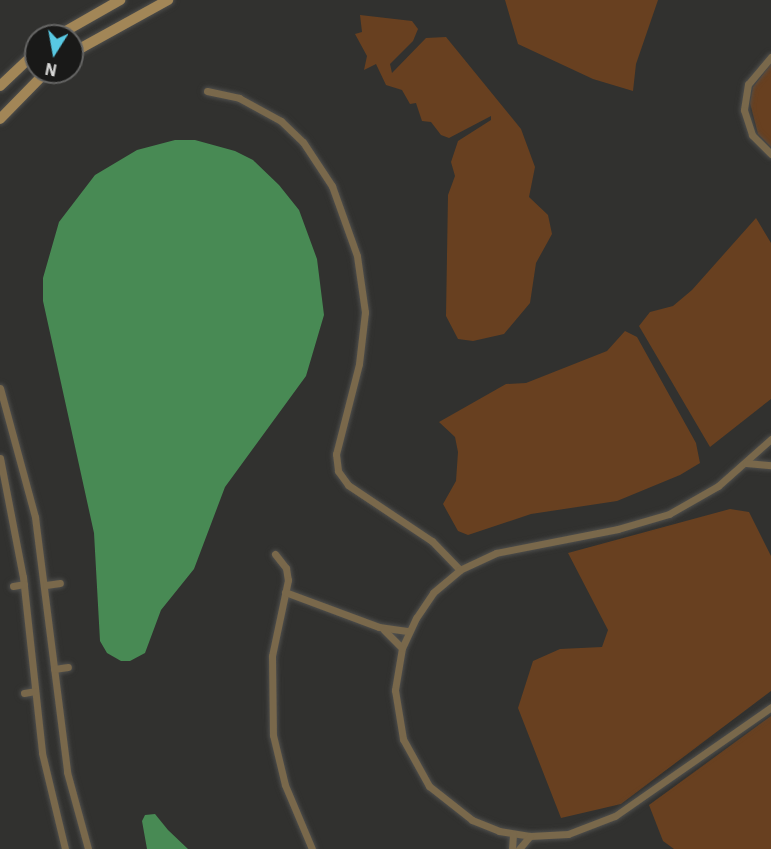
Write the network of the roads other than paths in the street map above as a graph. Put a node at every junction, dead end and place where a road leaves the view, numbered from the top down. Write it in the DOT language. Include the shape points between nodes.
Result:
graph roads {
  1 [pos="120,0"];
  2 [pos="168,0"];
  3 [pos="104,4"];
  4 [pos="75,24"];
  5 [pos="84,46"];
  6 [pos="771,57"];
  7 [pos="24,63"];
  8 [pos="34,84"];
  9 [pos="0,86"];
  10 [pos="207,91"];
  11 [pos="0,119"];
  12 [pos="771,155"];
  13 [pos="0,388"];
  14 [pos="771,440"];
  15 [pos="0,458"];
  16 [pos="746,463"];
  17 [pos="771,465"];
  18 [pos="275,554"];
  19 [pos="460,570"];
  20 [pos="24,584"];
  21 [pos="60,584"];
  22 [pos="46,585"];
  23 [pos="13,586"];
  24 [pos="285,592"];
  25 [pos="379,627"];
  26 [pos="409,631"];
  27 [pos="402,648"];
  28 [pos="68,667"];
  29 [pos="54,669"];
  30 [pos="35,692"];
  31 [pos="24,693"];
  32 [pos="771,707"];
  33 [pos="513,834"];
  34 [pos="530,836"];
  35 [pos="65,849"];
  36 [pos="87,849"];
  37 [pos="312,849"];
  38 [pos="512,849"];
  39 [pos="519,849"];
  1 -- 3 [label="street"];
  2 -- 5 [label="street"];
  3 -- 4 [label="street"];
  6 -- 12 [label="street" via="748,84 744,110 752,135"];
  7 -- 9 [label="street"];
  8 -- 11 [label="street"];
  10 -- 19 [label="street" via="239,98 281,121 303,142 332,186 354,246 365,312 359,364 336,454 338,471 348,485 432,542"];
  13 -- 22 [label="street" via="28,483"];
  14 -- 16 [label="street"];
  15 -- 20 [label="street"];
  16 -- 17 [label="street"];
  16 -- 19 [label="street" via="718,486 669,514 618,529 496,553"];
  18 -- 24 [label="street" via="286,568"];
  19 -- 26 [label="street" via="433,593"];
  20 -- 23 [label="street"];
  20 -- 30 [label="street"];
  21 -- 22 [label="street"];
  22 -- 29 [label="street"];
  24 -- 25 [label="street"];
  24 -- 37 [label="street" via="273,643 271,719 285,785"];
  25 -- 26 [label="street"];
  25 -- 27 [label="street"];
  26 -- 27 [label="street"];
  27 -- 33 [label="street" via="396,704 403,739 418,772 456,810 485,826"];
  28 -- 29 [label="street"];
  29 -- 36 [label="street" via="67,772"];
  30 -- 31 [label="street"];
  30 -- 35 [label="street" via="46,776"];
  32 -- 34 [label="street" via="615,816 574,832"];
  33 -- 34 [label="street"];
  33 -- 38 [label="street"];
  34 -- 39 [label="street"];
}
